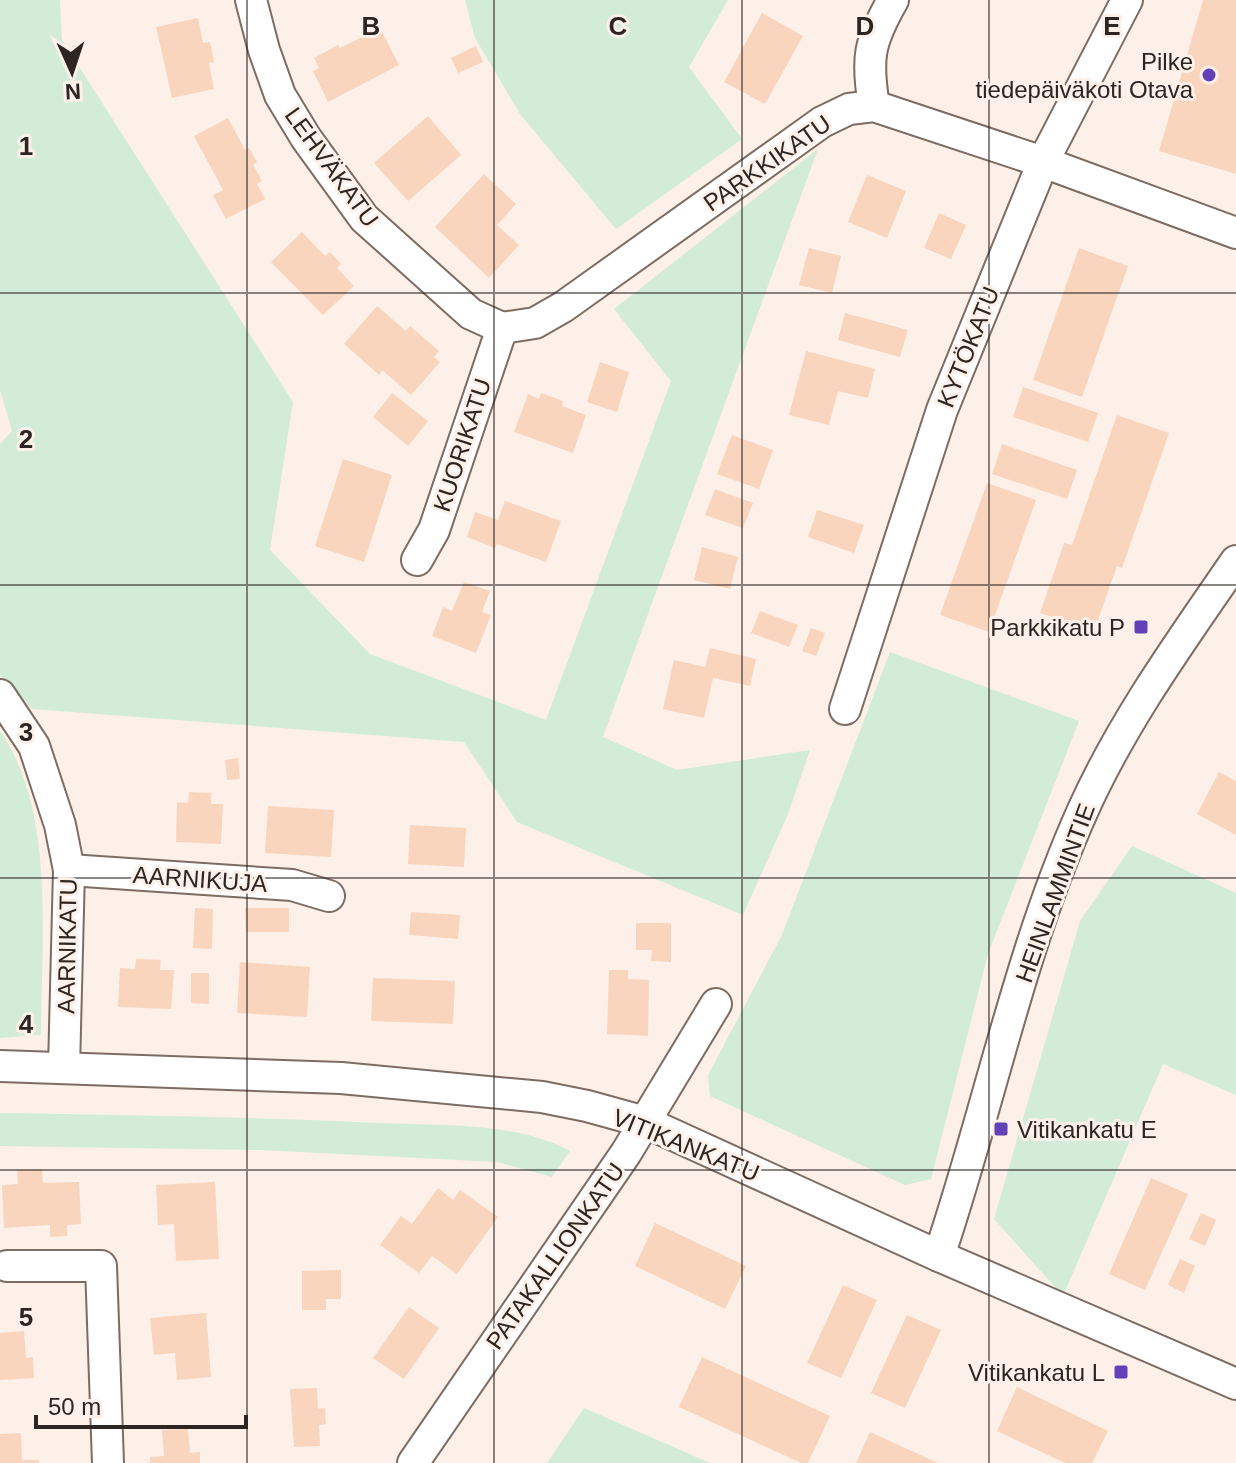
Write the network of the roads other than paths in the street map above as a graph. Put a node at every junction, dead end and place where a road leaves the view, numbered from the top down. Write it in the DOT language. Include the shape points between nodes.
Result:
graph roads {
  1 [pos="251,0"];
  2 [pos="893,0"];
  3 [pos="1127,0"];
  4 [pos="874,106"];
  5 [pos="1043,162"];
  6 [pos="1236,233"];
  7 [pos="502,328"];
  8 [pos="417,560"];
  9 [pos="1236,561"];
  10 [pos="0,695"];
  11 [pos="845,709"];
  12 [pos="69,870"];
  13 [pos="329,896"];
  14 [pos="716,1004"];
  15 [pos="0,1066"];
  16 [pos="64,1068"];
  17 [pos="645,1122"];
  18 [pos="939,1256"];
  19 [pos="7,1266"];
  20 [pos="1236,1384"];
  21 [pos="108,1463"];
  22 [pos="413,1463"];
  1 -- 7 [label="street, LEHVÄKATU" via="280,95 364,218 471,314"];
  2 -- 4 [label="street" via="871,43 868,70"];
  3 -- 5 [label="street, KYTÖKATU"];
  4 -- 5 [label="street"];
  4 -- 7 [label="street, PARKKIKATU" via="849,109 822,122 563,307 535,323"];
  5 -- 6 [label="street"];
  5 -- 11 [label="street, KYTÖKATU" via="942,410"];
  7 -- 8 [label="street, KUORIKATU" via="434,530"];
  9 -- 18 [label="street, HEINLAMMINTIE" via="1136,709 1084,808 1011,1012"];
  10 -- 12 [label="street, AARNIKATU" via="34,746"];
  12 -- 13 [label="street, AARNIKUJA" via="292,885"];
  12 -- 16 [label="street, AARNIKATU"];
  14 -- 17 [label="street, PATAKALLIONKATU"];
  15 -- 16 [label="street, VITIKANKATU"];
  16 -- 17 [label="street, VITIKANKATU" via="341,1078 542,1097"];
  17 -- 18 [label="street, VITIKANKATU"];
  17 -- 22 [label="street, PATAKALLIONKATU"];
  18 -- 20 [label="street, VITIKANKATU"];
  19 -- 21 [label="street" via="101,1266"];
}
